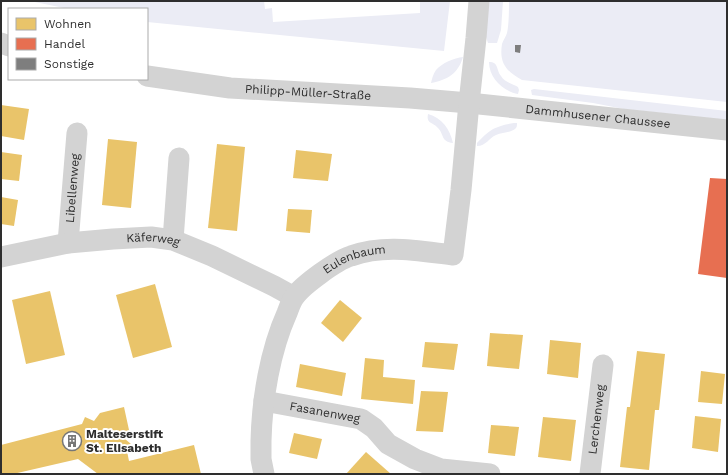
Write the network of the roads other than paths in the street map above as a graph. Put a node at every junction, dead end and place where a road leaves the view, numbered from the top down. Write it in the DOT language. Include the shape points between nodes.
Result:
graph roads {
  1 [pos="479,1"];
  2 [pos="148,76"];
  3 [pos="469,103"];
  4 [pos="727,130"];
  5 [pos="77,133"];
  6 [pos="179,158"];
  7 [pos="172,240"];
  8 [pos="68,243"];
  9 [pos="1,257"];
  10 [pos="294,297"];
  11 [pos="603,365"];
  12 [pos="264,401"];
  13 [pos="264,474"];
  14 [pos="490,474"];
  15 [pos="590,474"];
  1 -- 3 [label="street"];
  2 -- 3 [label="street, Philipp-Müller-Straße" via="230,88"];
  3 -- 4 [label="street, Dammhusener Chaussee"];
  3 -- 10 [label="street, Eulenbaum" via="453,255 397,249 363,252 329,267"];
  5 -- 8 [label="street, Libellenweg"];
  6 -- 7 [label="street"];
  7 -- 8 [label="street, Käferweg" via="151,237"];
  7 -- 10 [label="street, Käferweg" via="212,256"];
  8 -- 9 [label="street, Käferweg"];
  10 -- 12 [label="street, Eulenbaum" via="275,347"];
  11 -- 15 [label="street, Lerchenweg"];
  12 -- 13 [label="street, Eulenbaum" via="261,459"];
  12 -- 14 [label="street, Fasanenweg" via="361,419 374,428 388,444 415,458 441,469"];
}
